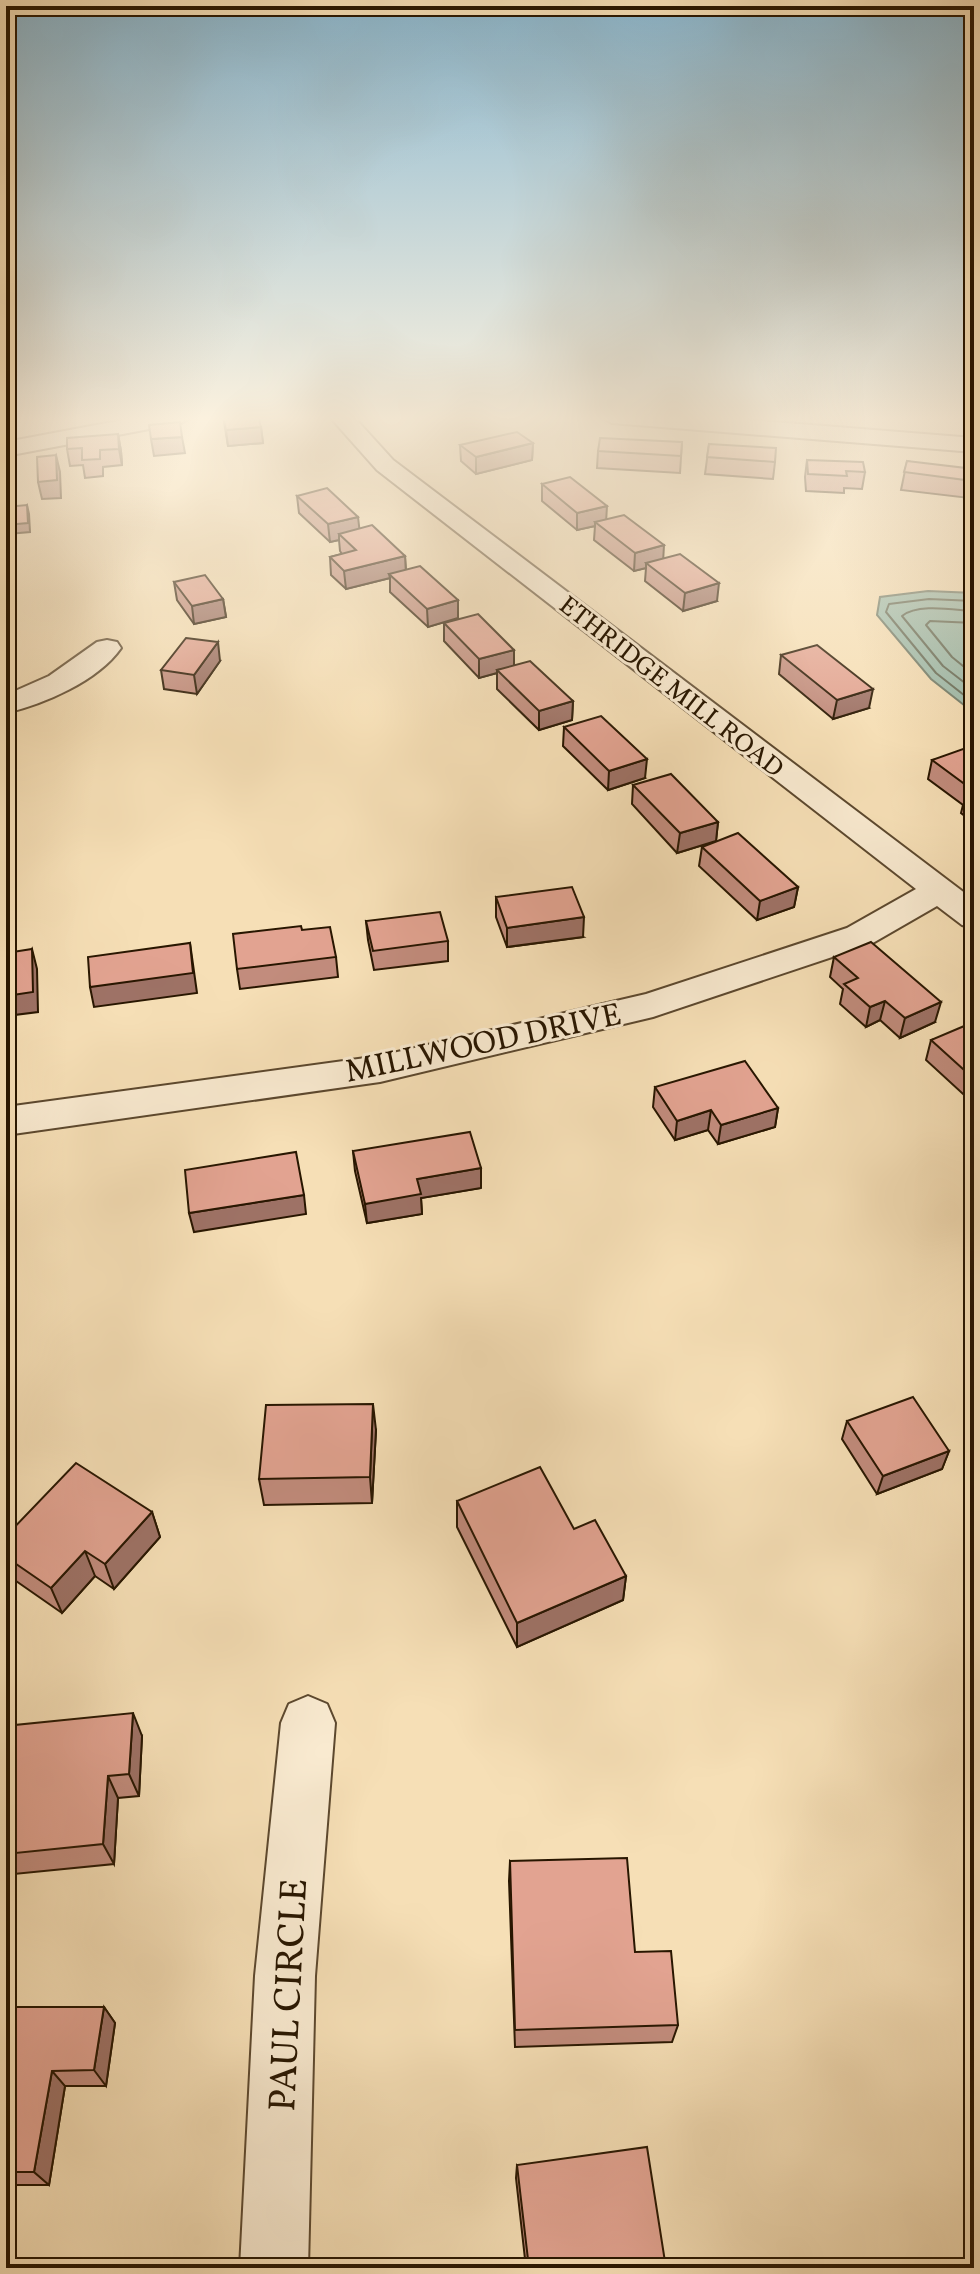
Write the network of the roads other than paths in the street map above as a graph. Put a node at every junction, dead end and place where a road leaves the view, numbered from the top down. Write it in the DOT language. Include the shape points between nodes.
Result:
graph roads {
  1 [pos="459,522"];
  2 [pos="107,648"];
  3 [pos="6,704"];
  4 [pos="939,890"];
  5 [pos="974,917"];
  6 [pos="6,1121"];
  7 [pos="308,1723"];
  8 [pos="274,2268"];
  1 -- 4 [label="street, ETHRIDGE MILL ROAD"];
  2 -- 3 [label="street" via="75,674 23,701"];
  4 -- 5 [label="street, ETHRIDGE MILL ROAD"];
  4 -- 6 [label="street, MILLWOOD DRIVE" via="859,936 653,1005 380,1069"];
  7 -- 8 [label="street, PAUL CIRCLE" via="285,1976"];
}
